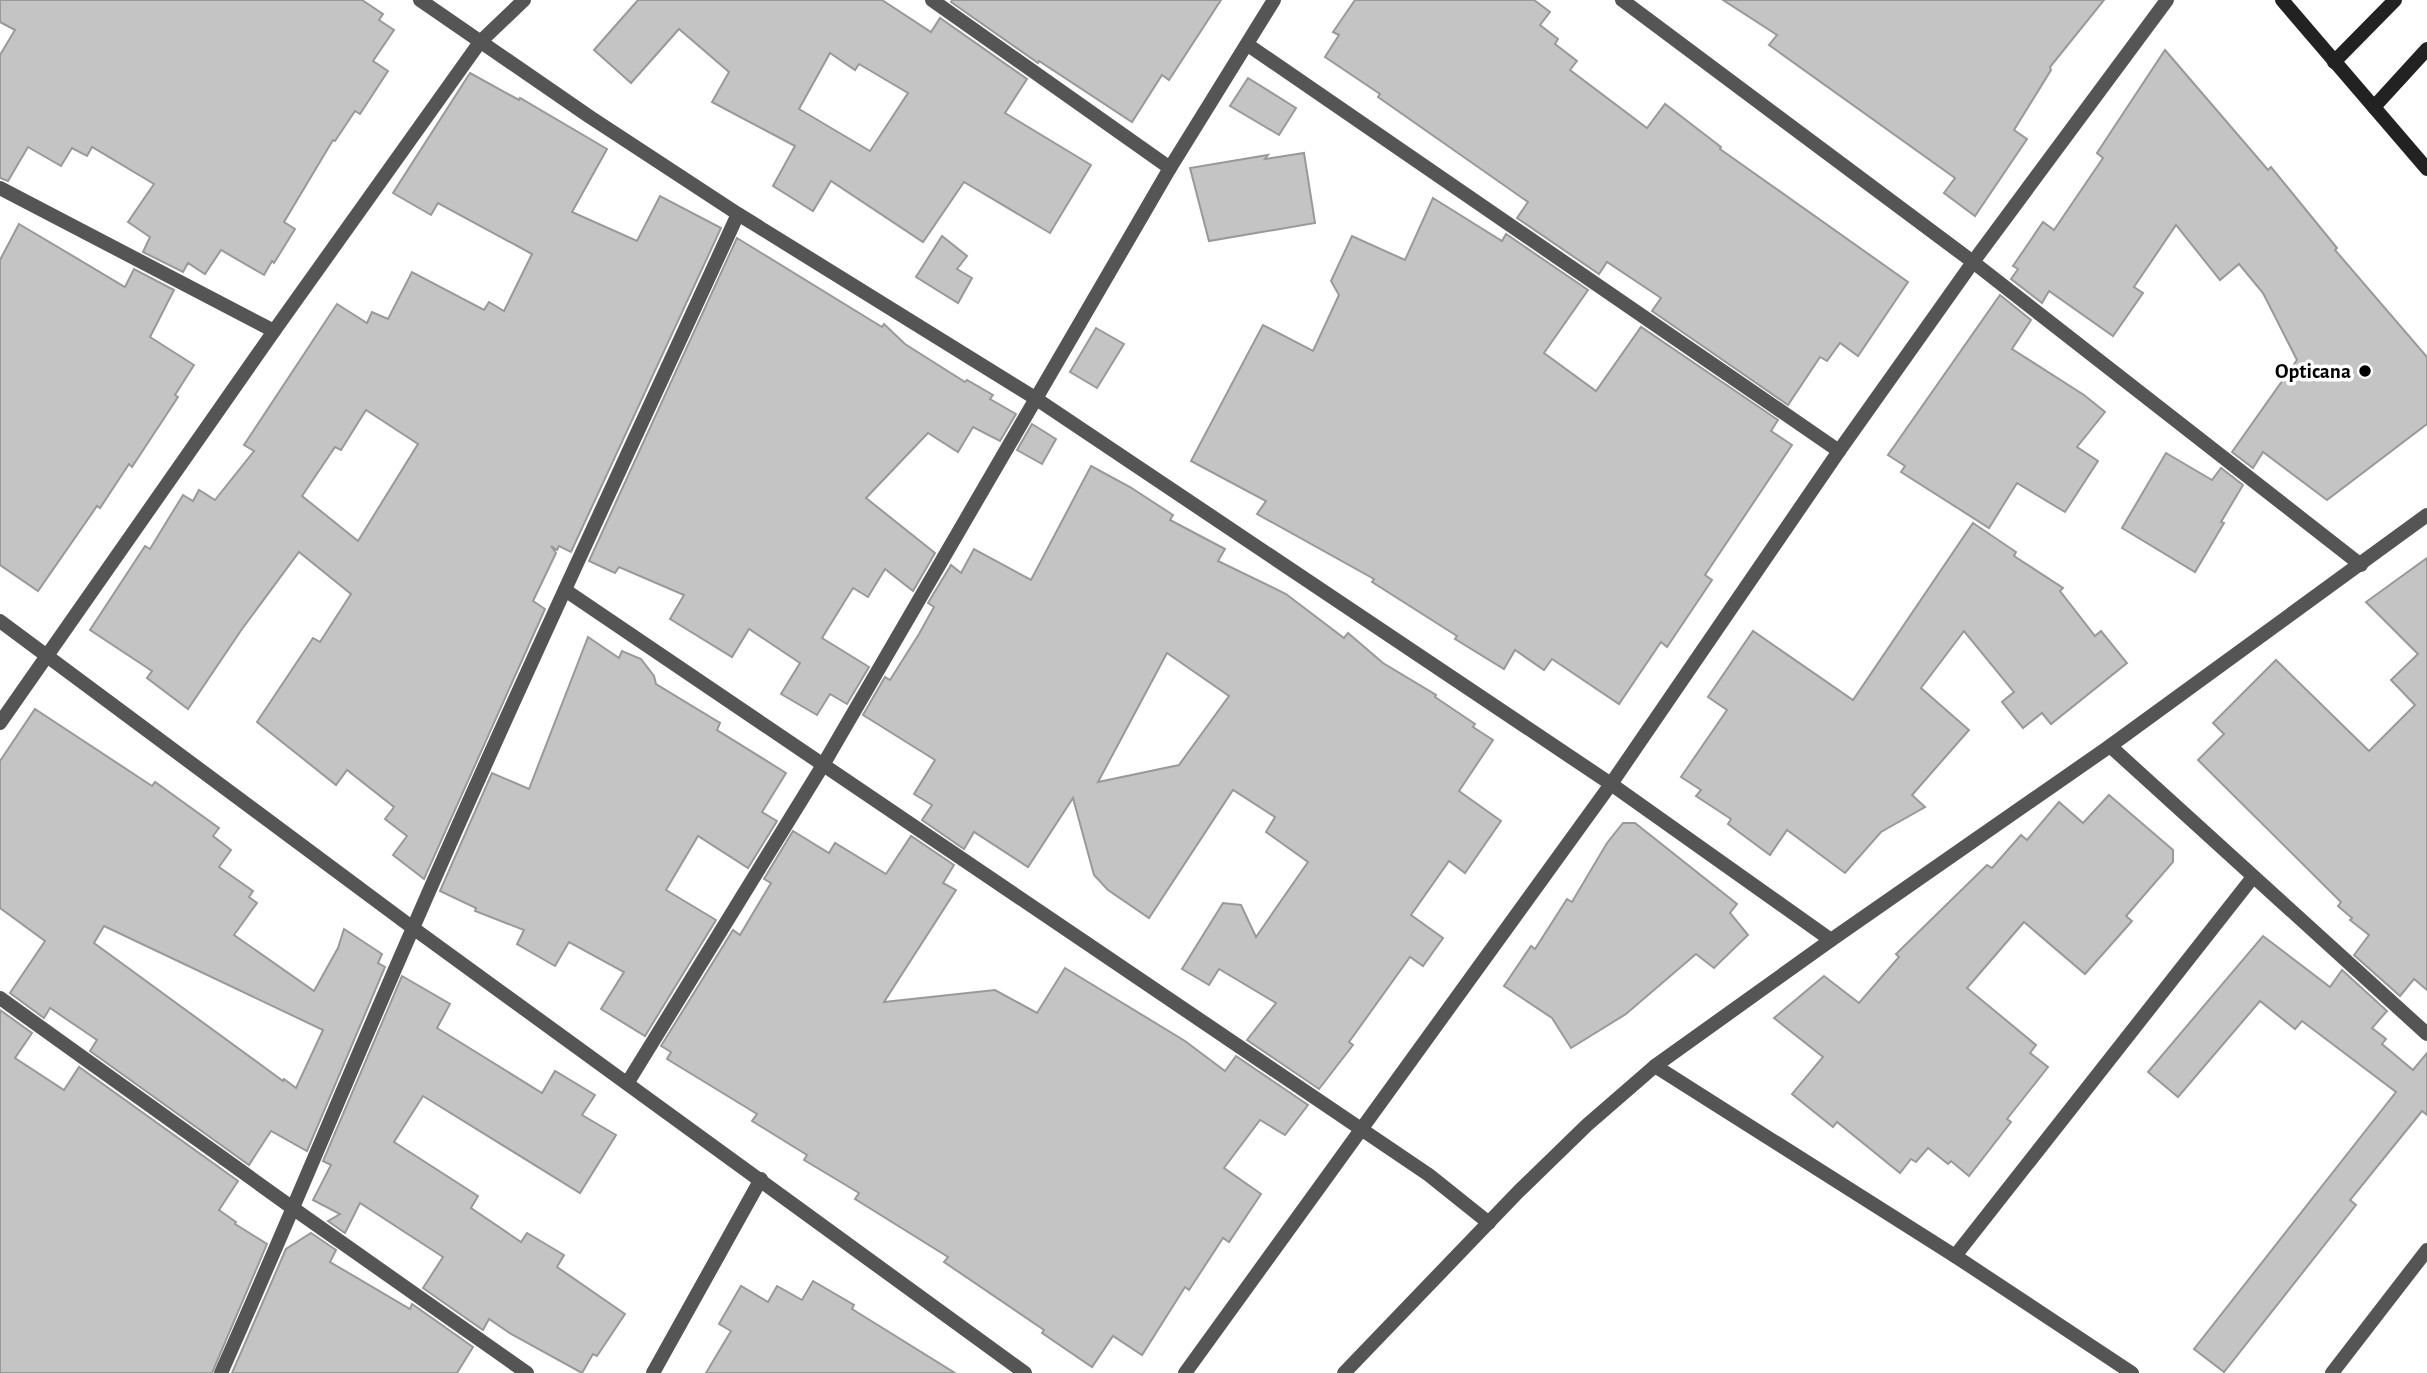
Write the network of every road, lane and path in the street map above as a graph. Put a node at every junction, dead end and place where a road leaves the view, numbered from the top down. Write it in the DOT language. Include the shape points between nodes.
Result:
graph roads {
  1 [pos="420,0"];
  2 [pos="524,0"];
  3 [pos="1275,0"];
  4 [pos="1622,0"];
  5 [pos="2167,0"];
  6 [pos="2282,0"];
  7 [pos="2395,0"];
  8 [pos="939,2"];
  9 [pos="480,42"];
  10 [pos="1248,45"];
  11 [pos="2427,49"];
  12 [pos="2334,61"];
  13 [pos="2374,107"];
  14 [pos="1170,168"];
  15 [pos="2427,169"];
  16 [pos="0,188"];
  17 [pos="738,215"];
  18 [pos="1973,262"];
  19 [pos="274,331"];
  20 [pos="1035,398"];
  21 [pos="1839,450"];
  22 [pos="2427,514"];
  23 [pos="2361,565"];
  24 [pos="565,590"];
  25 [pos="0,621"];
  26 [pos="48,655"];
  27 [pos="0,723"];
  28 [pos="2110,747"];
  29 [pos="822,765"];
  30 [pos="1611,784"];
  31 [pos="2253,877"];
  32 [pos="413,928"];
  33 [pos="1831,940"];
  34 [pos="0,998"];
  35 [pos="2427,1034"];
  36 [pos="1655,1066"];
  37 [pos="628,1082"];
  38 [pos="1360,1131"];
  39 [pos="761,1180"];
  40 [pos="294,1209"];
  41 [pos="1489,1223"];
  42 [pos="2427,1250"];
  43 [pos="1955,1256"];
  44 [pos="1020,1371"];
  45 [pos="221,1373"];
  46 [pos="527,1373"];
  47 [pos="653,1373"];
  48 [pos="1185,1373"];
  49 [pos="1344,1373"];
  50 [pos="2132,1373"];
  51 [pos="2332,1373"];
  1 -- 9 [label="street"];
  2 -- 9 [label="street"];
  3 -- 10 [label="street"];
  4 -- 18 [label="street"];
  5 -- 18 [label="street"];
  6 -- 12 [label="main road"];
  7 -- 12 [label="main road"];
  8 -- 14 [label="street"];
  9 -- 17 [label="street"];
  9 -- 19 [label="street"];
  10 -- 14 [label="street"];
  10 -- 21 [label="street"];
  11 -- 13 [label="main road"];
  12 -- 13 [label="main road"];
  13 -- 15 [label="main road"];
  14 -- 20 [label="street"];
  16 -- 19 [label="street"];
  17 -- 20 [label="street"];
  17 -- 24 [label="street"];
  18 -- 21 [label="street"];
  18 -- 23 [label="street"];
  19 -- 26 [label="street"];
  20 -- 29 [label="street"];
  20 -- 30 [label="street"];
  21 -- 30 [label="street"];
  22 -- 23 [label="street"];
  23 -- 28 [label="street"];
  24 -- 29 [label="street"];
  24 -- 32 [label="street"];
  25 -- 26 [label="street"];
  26 -- 27 [label="street"];
  26 -- 32 [label="street"];
  28 -- 31 [label="street"];
  28 -- 33 [label="street"];
  29 -- 37 [label="street"];
  29 -- 38 [label="street"];
  30 -- 33 [label="street"];
  30 -- 38 [label="street"];
  31 -- 35 [label="street"];
  31 -- 43 [label="street"];
  32 -- 37 [label="street"];
  32 -- 40 [label="street"];
  33 -- 36 [label="street"];
  34 -- 40 [label="street"];
  36 -- 41 [label="street" via="1587,1125"];
  36 -- 43 [label="street"];
  37 -- 39 [label="street"];
  38 -- 41 [label="street" via="1429,1175"];
  38 -- 48 [label="street"];
  39 -- 44 [label="street"];
  39 -- 47 [label="street"];
  40 -- 45 [label="street"];
  40 -- 46 [label="street"];
  41 -- 49 [label="street"];
  42 -- 51 [label="street"];
  43 -- 50 [label="street"];
}
